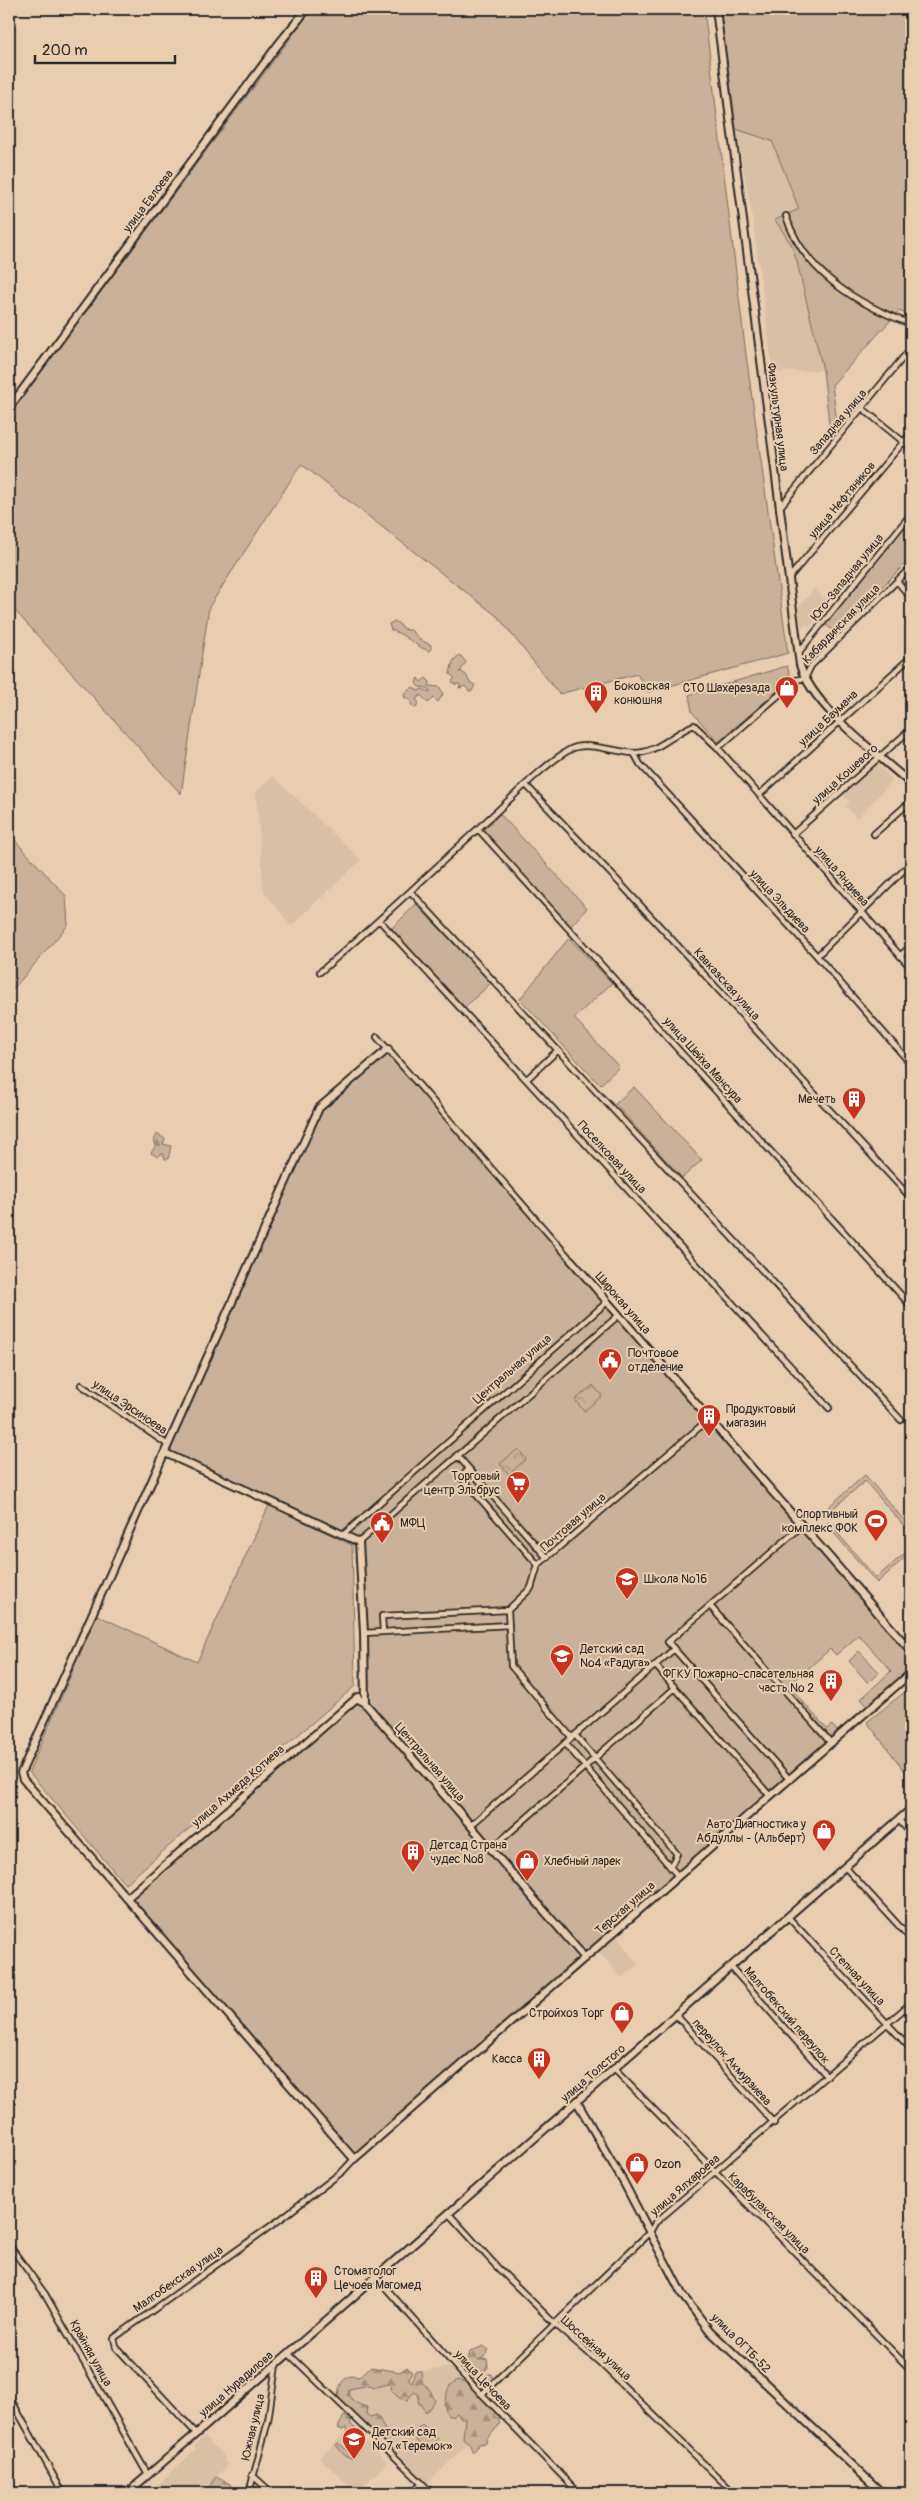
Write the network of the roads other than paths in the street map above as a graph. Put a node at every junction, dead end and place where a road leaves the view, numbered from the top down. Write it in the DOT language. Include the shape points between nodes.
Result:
graph roads {
  1 [pos="308,9"];
  2 [pos="716,9"];
  3 [pos="786,216"];
  4 [pos="911,324"];
  5 [pos="911,348"];
  6 [pos="9,408"];
  7 [pos="862,408"];
  8 [pos="911,433"];
  9 [pos="904,442"];
  10 [pos="911,448"];
  11 [pos="779,508"];
  12 [pos="911,514"];
  13 [pos="911,567"];
  14 [pos="788,579"];
  15 [pos="897,581"];
  16 [pos="911,598"];
  17 [pos="798,653"];
  18 [pos="911,657"];
  19 [pos="804,678"];
  20 [pos="841,720"];
  21 [pos="911,728"];
  22 [pos="718,748"];
  23 [pos="634,753"];
  24 [pos="881,756"];
  25 [pos="911,784"];
  26 [pos="526,785"];
  27 [pos="759,795"];
  28 [pos="911,801"];
  29 [pos="478,829"];
  30 [pos="793,834"];
  31 [pos="874,834"];
  32 [pos="911,863"];
  33 [pos="411,892"];
  34 [pos="860,912"];
  35 [pos="380,922"];
  36 [pos="911,946"];
  37 [pos="817,956"];
  38 [pos="900,956"];
  39 [pos="911,968"];
  40 [pos="320,972"];
  41 [pos="377,1037"];
  42 [pos="388,1049"];
  43 [pos="558,1050"];
  44 [pos="911,1064"];
  45 [pos="526,1079"];
  46 [pos="911,1198"];
  47 [pos="571,1260"];
  48 [pos="607,1302"];
  49 [pos="911,1306"];
  50 [pos="618,1315"];
  51 [pos="81,1385"];
  52 [pos="829,1408"];
  53 [pos="709,1419"];
  54 [pos="901,1420"];
  55 [pos="168,1445"];
  56 [pos="165,1453"];
  57 [pos="457,1456"];
  58 [pos="469,1469"];
  59 [pos="802,1526"];
  60 [pos="343,1535"];
  61 [pos="359,1542"];
  62 [pos="547,1558"];
  63 [pos="538,1565"];
  64 [pos="710,1606"];
  65 [pos="508,1610"];
  66 [pos="509,1624"];
  67 [pos="383,1632"];
  68 [pos="364,1633"];
  69 [pos="674,1649"];
  70 [pos="911,1651"];
  71 [pos="655,1665"];
  72 [pos="911,1673"];
  73 [pos="675,1688"];
  74 [pos="365,1691"];
  75 [pos="356,1698"];
  76 [pos="365,1704"];
  77 [pos="573,1736"];
  78 [pos="565,1744"];
  79 [pos="831,1744"];
  80 [pos="595,1758"];
  81 [pos="585,1767"];
  82 [pos="790,1780"];
  83 [pos="770,1796"];
  84 [pos="911,1809"];
  85 [pos="898,1820"];
  86 [pos="470,1826"];
  87 [pos="911,1834"];
  88 [pos="491,1849"];
  89 [pos="670,1867"];
  90 [pos="845,1867"];
  91 [pos="678,1876"];
  92 [pos="127,1898"];
  93 [pos="788,1917"];
  94 [pos="911,1939"];
  95 [pos="585,1958"];
  96 [pos="731,1967"];
  97 [pos="911,2003"];
  98 [pos="676,2015"];
  99 [pos="886,2023"];
  100 [pos="911,2049"];
  101 [pos="614,2069"];
  102 [pos="827,2076"];
  103 [pos="577,2102"];
  104 [pos="774,2122"];
  105 [pos="354,2159"];
  106 [pos="714,2172"];
  107 [pos="449,2214"];
  108 [pos="650,2232"];
  109 [pos="9,2245"];
  110 [pos="376,2278"];
  111 [pos="555,2324"];
  112 [pos="289,2354"];
  113 [pos="276,2365"];
  114 [pos="911,2370"];
  115 [pos="482,2394"];
  116 [pos="9,2396"];
  117 [pos="199,2431"];
  118 [pos="148,2475"];
  119 [pos="252,2475"];
  120 [pos="422,2483"];
  121 [pos="134,2487"];
  122 [pos="63,2493"];
  123 [pos="127,2493"];
  124 [pos="141,2493"];
  125 [pos="249,2493"];
  126 [pos="272,2493"];
  127 [pos="411,2493"];
  128 [pos="432,2493"];
  129 [pos="578,2493"];
  130 [pos="734,2493"];
  131 [pos="882,2493"];
  1 -- 6 [label="street, улица Евлоева" via="277,46"];
  2 -- 11 [label="street, Физкультурная улица"];
  3 -- 4 [label="street" via="802,250 834,284 858,300"];
  5 -- 7 [label="street, Западная улица"];
  7 -- 9 [label="street"];
  7 -- 11 [label="street, Западная улица"];
  8 -- 9 [label="street, улица Нефтяников"];
  9 -- 10 [label="street"];
  9 -- 14 [label="street, улица Нефтяников"];
  11 -- 14 [label="street, Физкультурная улица"];
  12 -- 17 [label="street, Юго-Западная улица"];
  13 -- 15 [label="street, Кабардинская улица"];
  14 -- 17 [label="street, Физкультурная улица"];
  15 -- 16 [label="street"];
  15 -- 19 [label="street, Кабардинская улица" via="811,666"];
  17 -- 19 [label="street, Физкультурная улица"];
  18 -- 20 [label="street, улица Баумана"];
  19 -- 20 [label="street, Физкультурная улица"];
  19 -- 22 [label="street, Кабардинская улица" via="796,680"];
  20 -- 24 [label="street, Физкультурная улица"];
  20 -- 27 [label="street, улица Баумана"];
  21 -- 24 [label="street, улица Кошевого"];
  22 -- 23 [label="street" via="694,725 661,745"];
  22 -- 27 [label="street"];
  23 -- 26 [label="street" via="576,747"];
  23 -- 37 [label="street, улица Эльдиева" via="646,771"];
  24 -- 25 [label="street, Физкультурная улица"];
  24 -- 30 [label="street, улица Кошевого"];
  26 -- 29 [label="street"];
  26 -- 46 [label="street, Кавказская улица"];
  27 -- 30 [label="street, улица Яндиева"];
  28 -- 31 [label="street"];
  29 -- 33 [label="street"];
  29 -- 49 [label="street, улица Шейха Мансура"];
  30 -- 34 [label="street, улица Яндиева"];
  32 -- 34 [label="street"];
  33 -- 35 [label="street"];
  33 -- 43 [label="street"];
  34 -- 37 [label="street"];
  34 -- 38 [label="street, улица Яндиева"];
  35 -- 40 [label="street"];
  35 -- 45 [label="street, Поселковая улица"];
  36 -- 38 [label="street"];
  37 -- 44 [label="street, улица Эльдиева"];
  38 -- 39 [label="street, улица Яндиева"];
  41 -- 42 [label="street, Широкая улица"];
  42 -- 47 [label="street, Широкая улица"];
  42 -- 55 [label="street" via="319,1108"];
  43 -- 45 [label="street"];
  43 -- 54 [label="street"];
  45 -- 52 [label="street, Поселковая улица"];
  47 -- 48 [label="street, Широкая улица"];
  48 -- 50 [label="street, Широкая улица"];
  48 -- 60 [label="street, Центральная улица"];
  50 -- 53 [label="street, Широкая улица"];
  50 -- 57 [label="street"];
  51 -- 55 [label="street, улица Эрсиноева"];
  53 -- 59 [label="street, Широкая улица"];
  53 -- 62 [label="street, Почтовая улица"];
  55 -- 56 [label="street"];
  56 -- 60 [label="street"];
  56 -- 92 [label="street" via="21,1773"];
  57 -- 58 [label="street"];
  57 -- 61 [label="street"];
  58 -- 62 [label="street"];
  58 -- 63 [label="street" via="461,1477"];
  59 -- 64 [label="street"];
  59 -- 70 [label="street, Широкая улица"];
  60 -- 61 [label="street"];
  61 -- 68 [label="street"];
  62 -- 63 [label="street, Почтовая улица"];
  63 -- 65 [label="street, Почтовая улица" via="531,1588"];
  64 -- 69 [label="street" via="668,1642"];
  64 -- 79 [label="street"];
  65 -- 66 [label="street"];
  65 -- 67 [label="street" via="382,1616"];
  66 -- 67 [label="street"];
  66 -- 77 [label="street" via="511,1666"];
  67 -- 68 [label="street"];
  68 -- 74 [label="street"];
  69 -- 71 [label="street"];
  69 -- 82 [label="street"];
  71 -- 73 [label="street"];
  71 -- 77 [label="street"];
  72 -- 79 [label="street, Терская улица"];
  73 -- 80 [label="street"];
  73 -- 83 [label="street"];
  74 -- 75 [label="street, улица Ахмеда Котиева"];
  74 -- 76 [label="street"];
  75 -- 76 [label="street, Центральная улица"];
  75 -- 92 [label="street, улица Ахмеда Котиева"];
  76 -- 86 [label="street, Центральная улица"];
  77 -- 78 [label="street"];
  77 -- 80 [label="street"];
  78 -- 81 [label="street"];
  78 -- 86 [label="street"];
  79 -- 82 [label="street, Терская улица"];
  80 -- 81 [label="street"];
  80 -- 89 [label="street" via="677,1854"];
  81 -- 88 [label="street"];
  81 -- 89 [label="street"];
  82 -- 83 [label="street, Терская улица"];
  83 -- 91 [label="street, Терская улица"];
  84 -- 85 [label="street, улица Толстого"];
  85 -- 87 [label="street"];
  85 -- 90 [label="street, улица Толстого"];
  86 -- 88 [label="street, Центральная улица"];
  88 -- 95 [label="street, Центральная улица"];
  89 -- 91 [label="street"];
  90 -- 93 [label="street, улица Толстого"];
  90 -- 94 [label="street"];
  91 -- 95 [label="street, Терская улица"];
  92 -- 105 [label="street"];
  93 -- 96 [label="street, улица Толстого"];
  93 -- 99 [label="street, Степная улица"];
  95 -- 105 [label="street, Терская улица"];
  96 -- 98 [label="street, улица Толстого"];
  96 -- 102 [label="street, Малгобекский переулок"];
  97 -- 99 [label="street, улица Ялхароева"];
  98 -- 101 [label="street, улица Толстого"];
  98 -- 104 [label="street, переулок Акмурзиева"];
  99 -- 100 [label="street, Степная улица"];
  99 -- 102 [label="street, улица Ялхароева"];
  101 -- 103 [label="street, улица Толстого"];
  101 -- 106 [label="street, Карабулакская улица"];
  102 -- 104 [label="street, улица Ялхароева"];
  103 -- 107 [label="street, улица Толстого"];
  103 -- 108 [label="street, улица ОГТБ-52"];
  104 -- 106 [label="street, улица Ялхароева"];
  105 -- 117 [label="street, Малгобекская улица" via="344,2172 114,2338 116,2348"];
  106 -- 108 [label="street, улица Ялхароева"];
  106 -- 114 [label="street, Карабулакская улица"];
  107 -- 110 [label="street, улица Толстого"];
  107 -- 111 [label="street, Шоссейная улица"];
  108 -- 111 [label="street, улица Ялхароева"];
  108 -- 131 [label="street, улица ОГТБ-52" via="683,2296 710,2332"];
  109 -- 118 [label="street, Крайняя улица" via="47,2298"];
  110 -- 112 [label="street, улица Толстого"];
  110 -- 115 [label="street, улица Цечоева"];
  111 -- 115 [label="street, улица Ялхароева"];
  111 -- 130 [label="street, Шоссейная улица" via="598,2361"];
  112 -- 113 [label="street, улица Нурадилова"];
  112 -- 117 [label="street, улица Нурадилова"];
  112 -- 120 [label="street"];
  113 -- 117 [label="street, улица Нурадилова"];
  113 -- 119 [label="street, Южная улица" via="268,2421"];
  115 -- 129 [label="street, улица Цечоева"];
  116 -- 122 [label="street"];
  117 -- 118 [label="street, улица Нурадилова"];
  118 -- 121 [label="street, улица Нурадилова"];
  119 -- 125 [label="street, Южная улица"];
  119 -- 126 [label="street"];
  120 -- 127 [label="street"];
  120 -- 128 [label="street"];
  121 -- 123 [label="street, улица Нурадилова"];
  121 -- 124 [label="street"];
}
